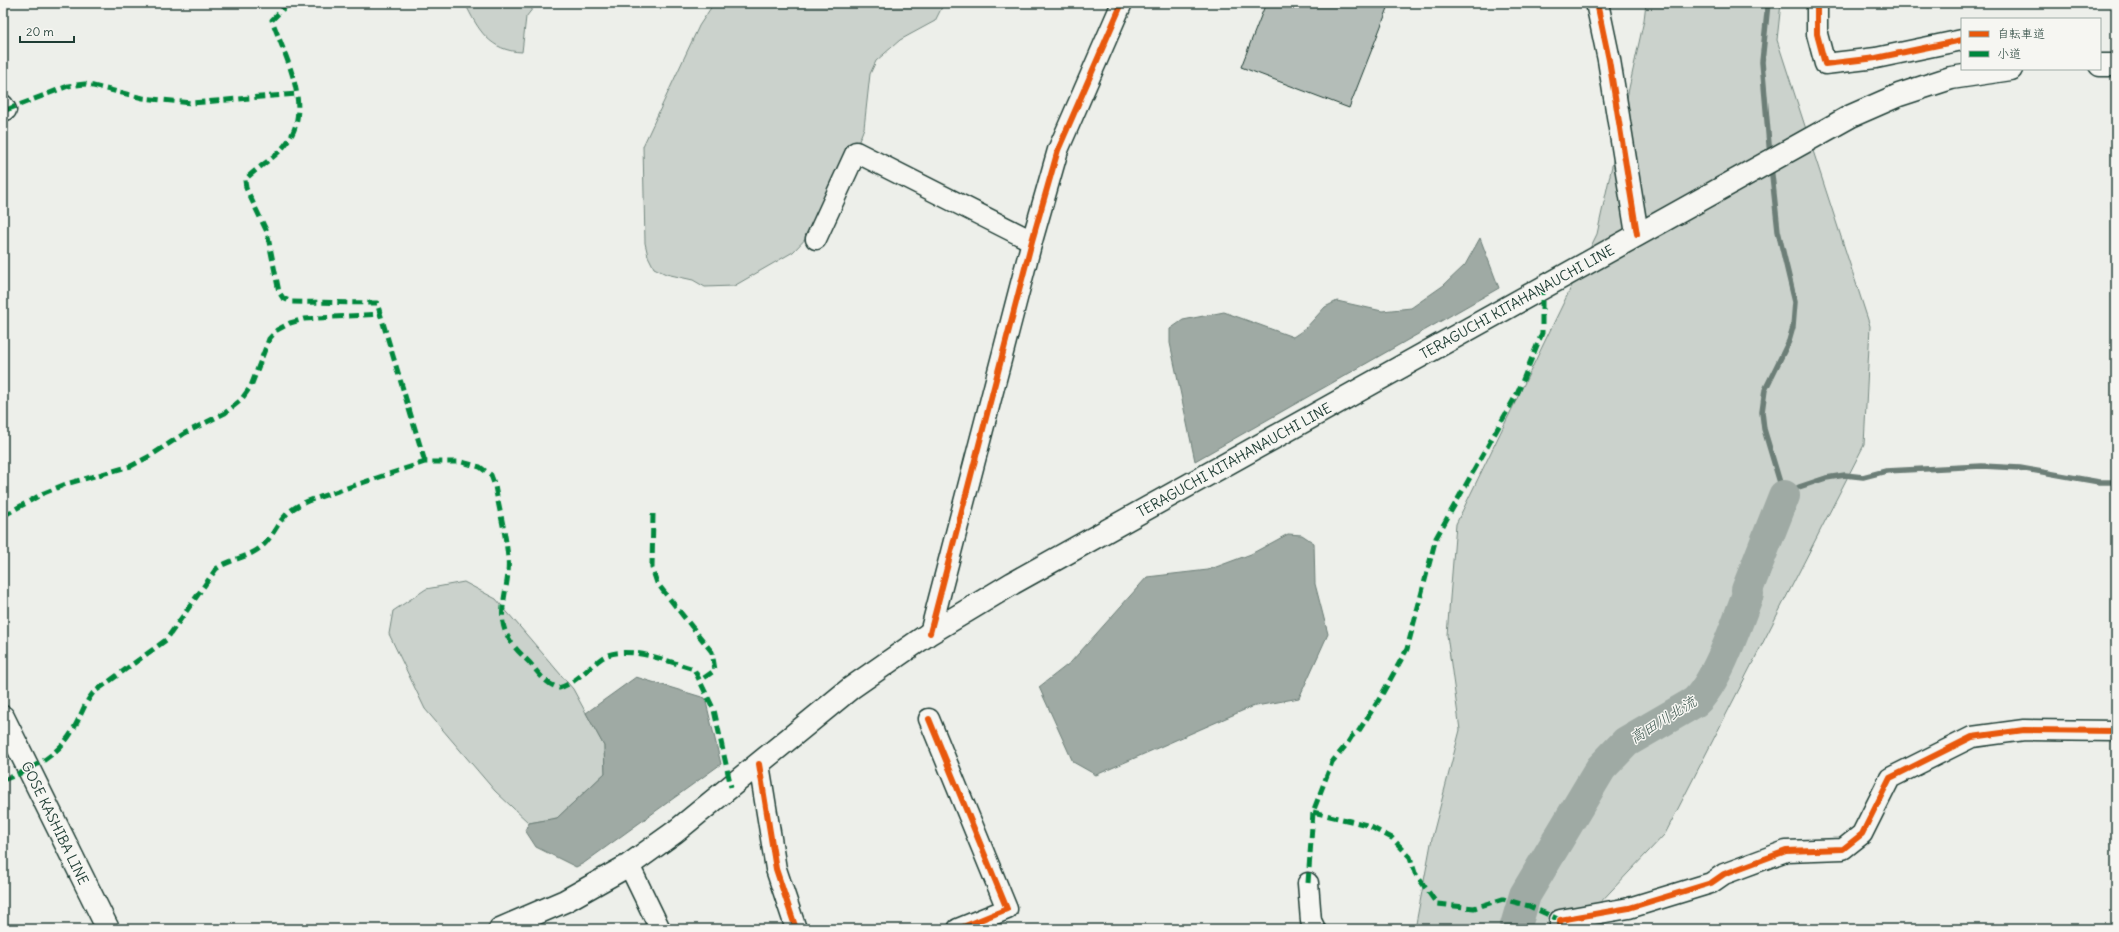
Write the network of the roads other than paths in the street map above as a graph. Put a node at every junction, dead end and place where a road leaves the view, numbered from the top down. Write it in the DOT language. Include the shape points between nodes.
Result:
graph roads {
  1 [pos="1122,3"];
  2 [pos="1597,3"];
  3 [pos="1817,3"];
  4 [pos="1961,40"];
  5 [pos="2101,65"];
  6 [pos="2116,65"];
  7 [pos="2004,70"];
  8 [pos="1636,234"];
  9 [pos="816,239"];
  10 [pos="1032,241"];
  11 [pos="930,633"];
  12 [pos="3,717"];
  13 [pos="928,719"];
  14 [pos="2116,731"];
  15 [pos="759,764"];
  16 [pos="629,865"];
  17 [pos="1308,883"];
  18 [pos="108,929"];
  19 [pos="500,929"];
  20 [pos="660,929"];
  21 [pos="796,929"];
  22 [pos="958,929"];
  23 [pos="1315,929"];
  24 [pos="1560,929"];
  1 -- 10 [label="street" via="1058,150"];
  2 -- 8 [label="main road" via="1610,60"];
  3 -- 4 [label="street" via="1817,34 1825,64 1876,58"];
  5 -- 6 [label="main road"];
  7 -- 8 [label="main road, TERAGUCHI KITAHANAUCHI LINE" via="1952,78 1899,95 1851,116"];
  8 -- 11 [label="main road, TERAGUCHI KITAHANAUCHI LINE" via="1013,583"];
  9 -- 10 [label="street" via="856,152"];
  10 -- 11 [label="street"];
  11 -- 15 [label="main road, TERAGUCHI KITAHANAUCHI LINE" via="851,688"];
  12 -- 18 [label="main road, GOSE KASHIBA LINE"];
  13 -- 22 [label="street" via="1006,909"];
  14 -- 24 [label="street" via="2024,730 1972,737 1890,778 1862,834 1843,849 1786,851 1724,874 1711,883 1696,888 1629,908 1560,920"];
  15 -- 16 [label="main road, TERAGUCHI KITAHANAUCHI LINE" via="675,832"];
  15 -- 21 [label="street" via="776,869"];
  16 -- 19 [label="main road, TERAGUCHI KITAHANAUCHI LINE" via="565,901"];
  16 -- 20 [label="street"];
  17 -- 23 [label="street" via="1311,920"];
}
